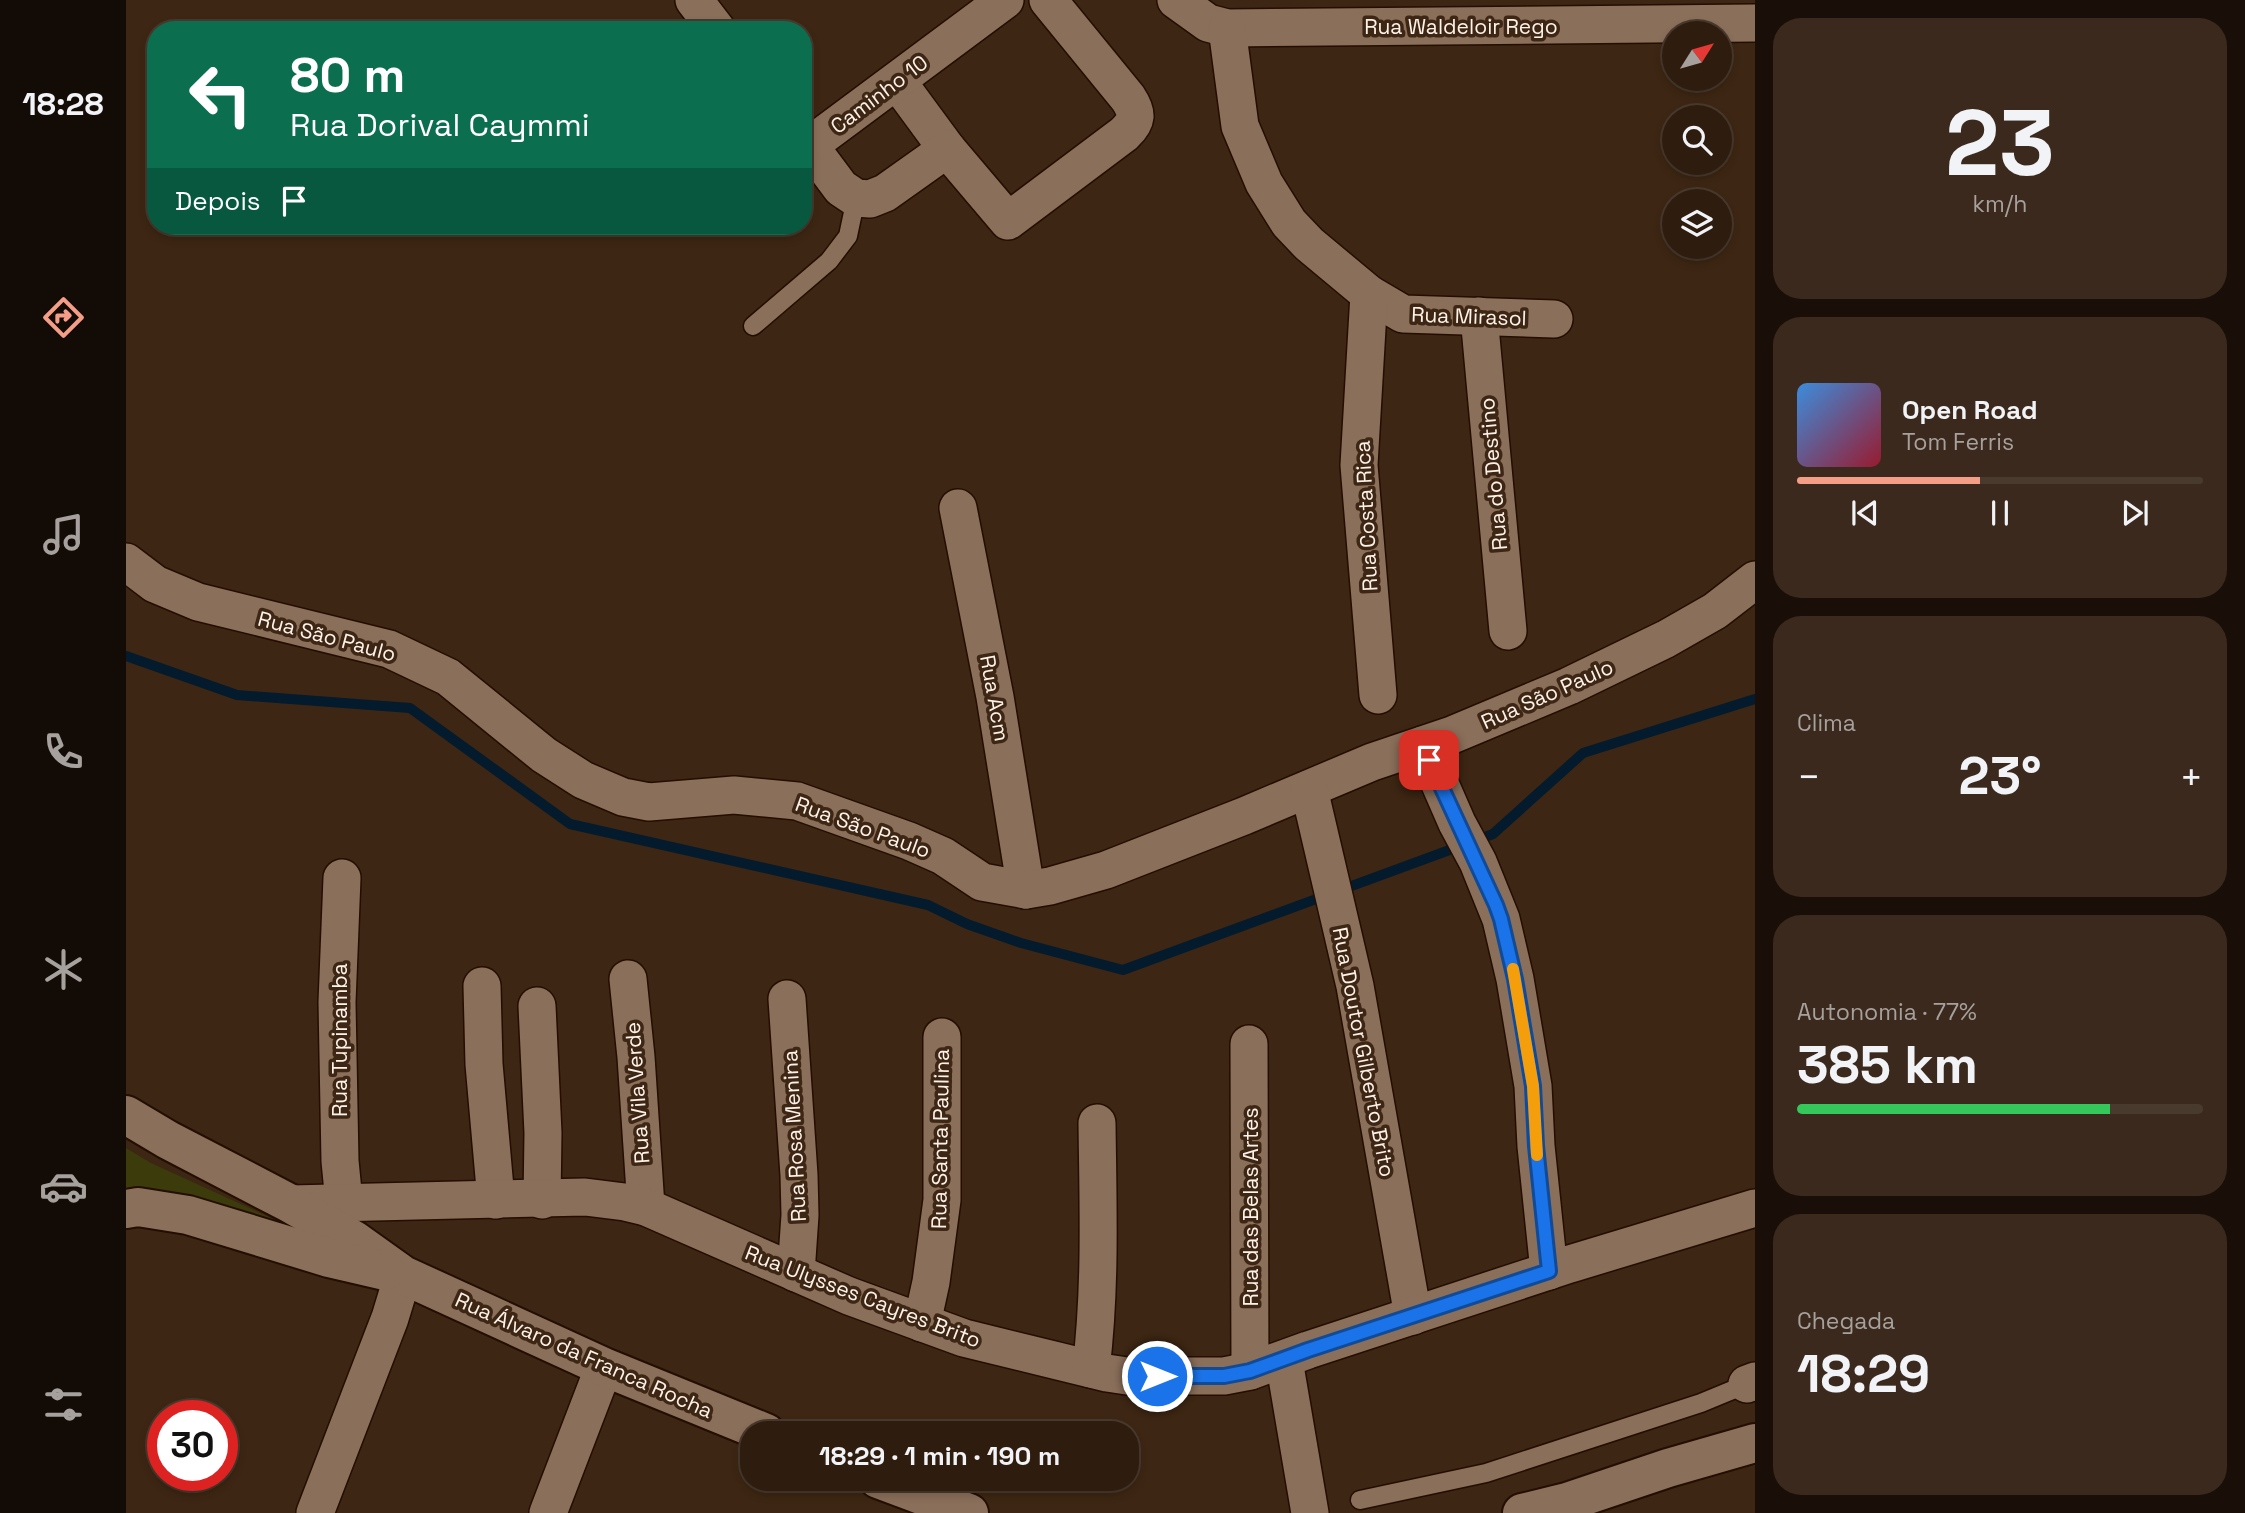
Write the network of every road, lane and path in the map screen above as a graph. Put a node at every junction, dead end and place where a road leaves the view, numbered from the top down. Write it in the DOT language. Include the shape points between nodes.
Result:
graph roads {
  1 [pos="694,0"];
  2 [pos="1005,0"];
  3 [pos="1048,0"];
  4 [pos="1176,0"];
  5 [pos="711,21"];
  6 [pos="1755,23"];
  7 [pos="1227,28"];
  8 [pos="897,81"];
  9 [pos="812,138"];
  10 [pos="812,148"];
  11 [pos="947,149"];
  12 [pos="856,198"];
  13 [pos="1369,294"];
  14 [pos="1479,316"];
  15 [pos="1554,319"];
  16 [pos="753,326"];
  17 [pos="958,508"];
  18 [pos="126,562"];
  19 [pos="1755,580"];
  20 [pos="1508,631"];
  21 [pos="1378,695"];
  22 [pos="1423,745"];
  23 [pos="1309,789"];
  24 [pos="342,878"];
  25 [pos="1026,890"];
  26 [pos="628,979"];
  27 [pos="482,986"];
  28 [pos="787,999"];
  29 [pos="537,1006"];
  30 [pos="942,1037"];
  31 [pos="1249,1044"];
  32 [pos="126,1115"];
  33 [pos="1097,1123"];
  34 [pos="542,1199"];
  35 [pos="496,1200"];
  36 [pos="344,1202"];
  37 [pos="292,1204"];
  38 [pos="646,1208"];
  39 [pos="126,1209"];
  40 [pos="1755,1209"];
  41 [pos="1549,1271"];
  42 [pos="796,1273"];
  43 [pos="403,1275"];
  44 [pos="1413,1316"];
  45 [pos="922,1323"];
  46 [pos="1267,1365"];
  47 [pos="604,1367"];
  48 [pos="1091,1369"];
  49 [pos="1751,1382"];
  50 [pos="740,1422"];
  51 [pos="1755,1443"];
  52 [pos="910,1491"];
  53 [pos="1360,1500"];
  54 [pos="315,1513"];
  55 [pos="548,1513"];
  56 [pos="969,1513"];
  57 [pos="1310,1513"];
  58 [pos="1522,1513"];
  1 -- 5 [label="street"];
  2 -- 8 [label="street, Caminho 10"];
  3 -- 11 [label="street" via="1134,108 1137,116 1130,128 1007,221"];
  4 -- 7 [label="street, Rua Waldeloir Rego" via="1208,23"];
  6 -- 7 [label="street, Rua Waldeloir Rego"];
  7 -- 13 [label="street, Rua Mirasol" via="1240,126 1264,183 1289,223"];
  8 -- 9 [label="street, Caminho 10"];
  8 -- 11 [label="street"];
  10 -- 12 [label="street, Caminho 10" via="841,188"];
  11 -- 12 [label="street" via="885,193 870,200"];
  12 -- 16 [label="lane" via="848,236 829,261"];
  13 -- 14 [label="street, Rua Mirasol" via="1403,314"];
  13 -- 21 [label="street, Rua Costa Rica" via="1359,465"];
  14 -- 15 [label="street, Rua Mirasol"];
  14 -- 20 [label="street, Rua do Destino"];
  17 -- 25 [label="street, Rua Acm"];
  18 -- 25 [label="street, Rua São Paulo" via="155,584 198,603 389,649 447,677 544,755 583,780 623,797 649,802 734,794 797,801 909,841 943,856 982,882"];
  19 -- 22 [label="street, Rua São Paulo" via="1715,611 1666,639"];
  22 -- 23 [label="street, Rua São Paulo"];
  22 -- 41 [label="street" via="1501,919 1533,1086"];
  23 -- 25 [label="street, Rua São Paulo" via="1106,870"];
  23 -- 44 [label="street, Rua Doutor Gilberto Brito" via="1355,986"];
  24 -- 36 [label="street, Rua Tupinamba" via="337,1002"];
  26 -- 38 [label="street, Rua Vila Verde"];
  27 -- 35 [label="street"];
  28 -- 42 [label="street, Rua Rosa Menina" via="799,1175"];
  29 -- 34 [label="street"];
  30 -- 45 [label="street, Rua Santa Paulina" via="942,1200"];
  31 -- 46 [label="street, Rua das Belas Artes"];
  32 -- 37 [label="main road, Rua Álvaro da Franca Rocha"];
  33 -- 48 [label="street" via="1099,1251"];
  34 -- 35 [label="street, Rua Ulysses Cayres Brito"];
  34 -- 38 [label="street, Rua Ulysses Cayres Brito" via="585,1197"];
  35 -- 36 [label="street"];
  36 -- 37 [label="street"];
  37 -- 43 [label="main road, Rua Álvaro da Franca Rocha"];
  38 -- 42 [label="street, Rua Ulysses Cayres Brito"];
  39 -- 43 [label="main road, Rua Álvaro da Franca Rocha" via="188,1215 329,1258"];
  40 -- 41 [label="street, Rua Ulysses Cayres Brito"];
  41 -- 44 [label="street, Rua Ulysses Cayres Brito"];
  42 -- 45 [label="street, Rua Ulysses Cayres Brito"];
  43 -- 47 [label="main road, Rua Álvaro da Franca Rocha"];
  43 -- 54 [label="street"];
  44 -- 46 [label="street, Rua Ulysses Cayres Brito"];
  45 -- 48 [label="street, Rua Ulysses Cayres Brito" via="985,1344"];
  46 -- 48 [label="street, Rua Ulysses Cayres Brito" via="1224,1376 1127,1376"];
  46 -- 57 [label="street, Rua das Belas Artes"];
  47 -- 50 [label="main road, Rua Álvaro da Franca Rocha"];
  47 -- 55 [label="street"];
  49 -- 53 [label="lane" via="1702,1403 1486,1473"];
  51 -- 58 [label="main road"];
  52 -- 56 [label="main road"];
}
